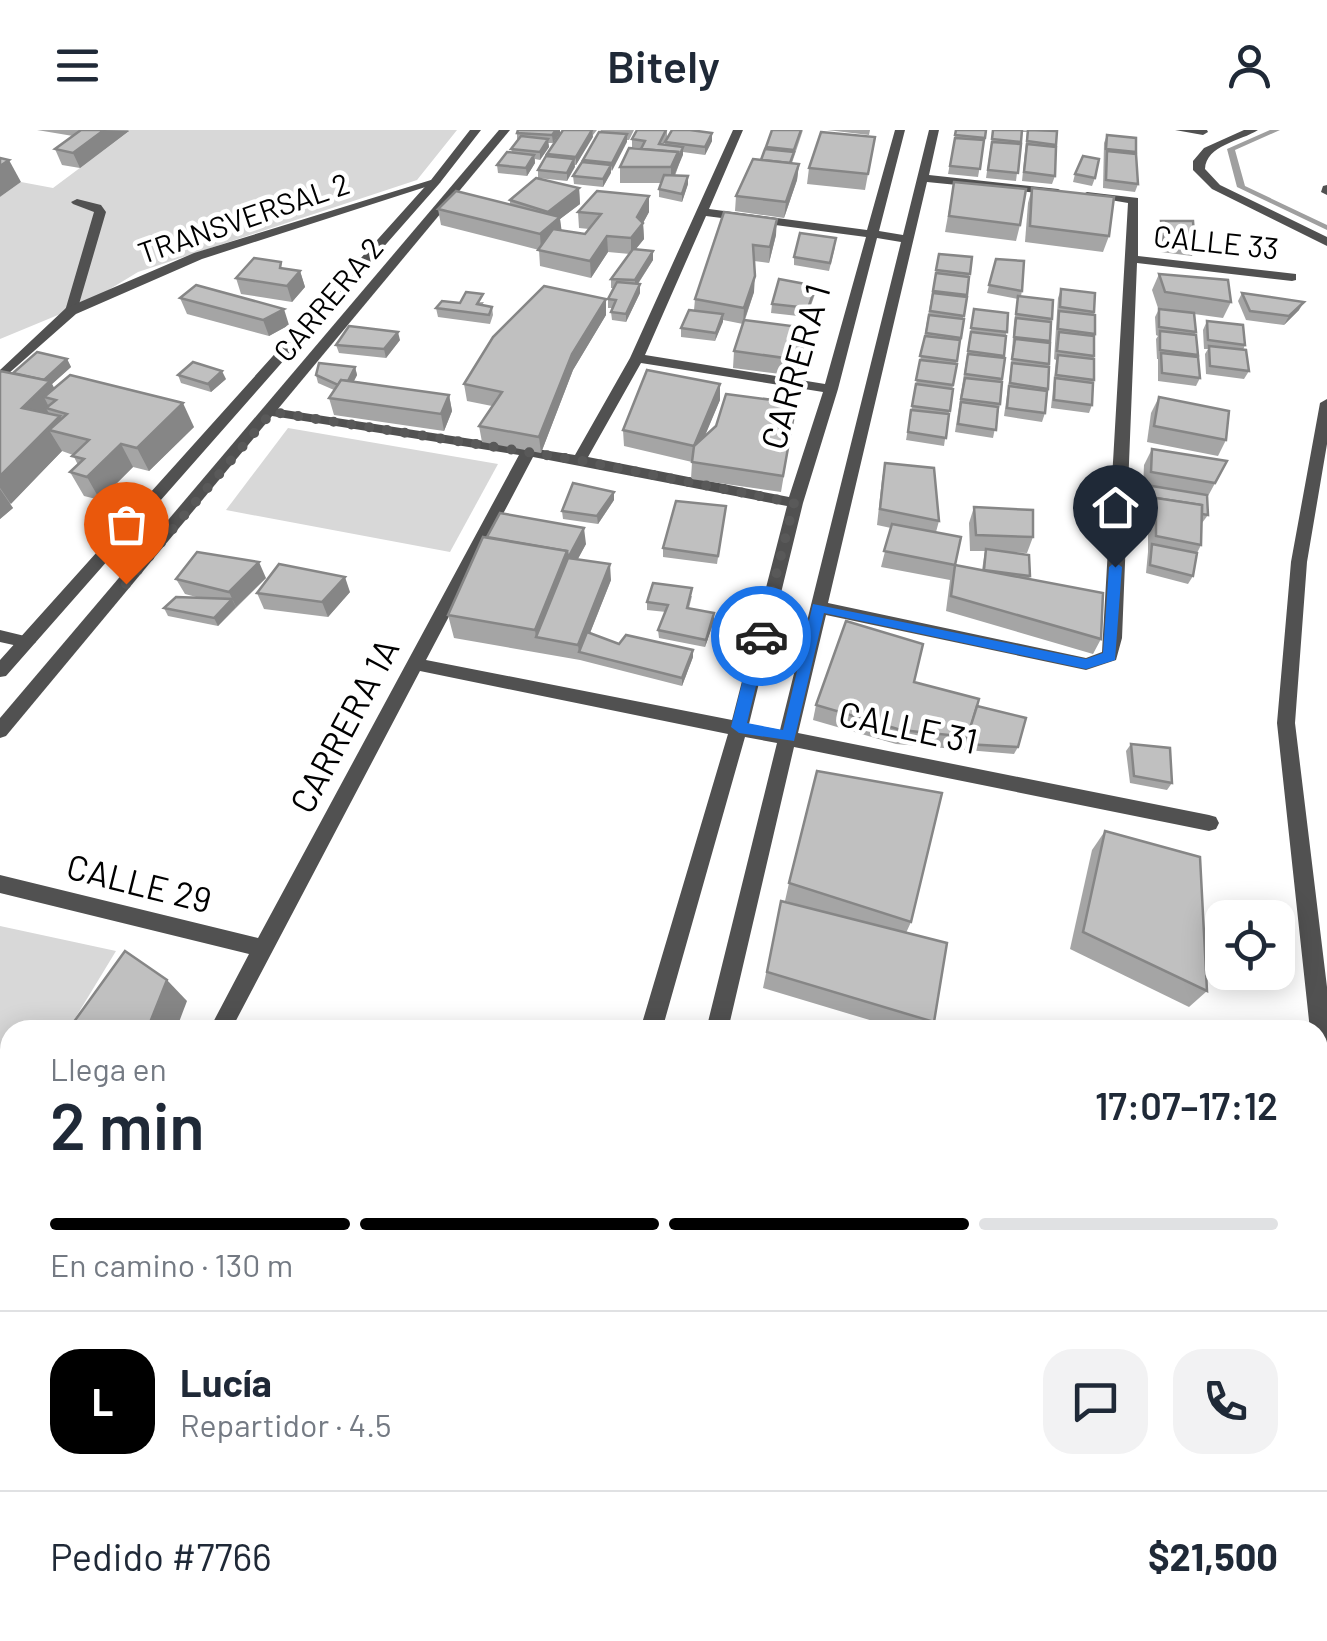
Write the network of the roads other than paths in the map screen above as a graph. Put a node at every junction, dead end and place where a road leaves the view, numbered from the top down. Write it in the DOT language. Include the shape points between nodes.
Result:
graph roads {
  1 [pos="476,130"];
  2 [pos="505,130"];
  3 [pos="738,130"];
  4 [pos="900,130"];
  5 [pos="934,130"];
  6 [pos="1180,130"];
  7 [pos="1254,130"];
  8 [pos="1203,132"];
  9 [pos="926,178"];
  10 [pos="435,182"];
  11 [pos="77,202"];
  12 [pos="704,212"];
  13 [pos="873,234"];
  14 [pos="909,239"];
  15 [pos="1327,242"];
  16 [pos="1134,259"];
  17 [pos="1292,277"];
  18 [pos="70,311"];
  19 [pos="637,358"];
  20 [pos="0,376"];
  21 [pos="832,389"];
  22 [pos="1327,403"];
  23 [pos="272,412"];
  24 [pos="528,453"];
  25 [pos="578,460"];
  26 [pos="794,503"];
  27 [pos="818,607"];
  28 [pos="0,636"];
  29 [pos="27,642"];
  30 [pos="416,664"];
  31 [pos="0,671"];
  32 [pos="739,727"];
  33 [pos="0,731"];
  34 [pos="789,737"];
  35 [pos="1210,823"];
  36 [pos="0,884"];
  37 [pos="262,948"];
  38 [pos="225,1020"];
  39 [pos="653,1020"];
  40 [pos="718,1020"];
  41 [pos="1320,1020"];
  1 -- 10 [label="street, CARRERA 2"];
  2 -- 23 [label="street, CARRERA 2"];
  3 -- 12 [label="street"];
  4 -- 13 [label="street, CARRERA 1"];
  5 -- 9 [label="street"];
  6 -- 8 [label="street"];
  7 -- 15 [label="street" via="1208,150 1199,170 1216,187"];
  9 -- 14 [label="street"];
  9 -- 16 [label="street" via="1134,200"];
  10 -- 18 [label="street, TRANSVERSAL 2" via="198,256"];
  10 -- 29 [label="street, CARRERA 2"];
  11 -- 18 [label="street" via="100,212"];
  12 -- 13 [label="street"];
  12 -- 19 [label="street"];
  13 -- 14 [label="street"];
  13 -- 21 [label="street, CARRERA 1"];
  14 -- 27 [label="street"];
  16 -- 17 [label="street, CALLE 33"];
  16 -- 27 [label="street" via="1110,656 1086,664"];
  18 -- 20 [label="street"];
  19 -- 21 [label="street"];
  19 -- 25 [label="street"];
  21 -- 26 [label="street, CARRERA 1"];
  22 -- 41 [label="street" via="1299,562 1286,723"];
  23 -- 24 [label="street"];
  23 -- 33 [label="street, CARRERA 2"];
  24 -- 25 [label="street"];
  24 -- 30 [label="street, CARRERA 1A"];
  25 -- 26 [label="street"];
  26 -- 32 [label="street, CARRERA 1"];
  27 -- 34 [label="street"];
  28 -- 29 [label="street"];
  29 -- 31 [label="street, CARRERA 2"];
  30 -- 32 [label="street, CALLE 31"];
  30 -- 37 [label="street, CARRERA 1A"];
  32 -- 34 [label="street, CALLE 31"];
  32 -- 39 [label="street, CARRERA 1"];
  34 -- 35 [label="street, CALLE 31"];
  34 -- 40 [label="street"];
  36 -- 37 [label="street, CALLE 29"];
  37 -- 38 [label="street, CARRERA 1A"];
}
